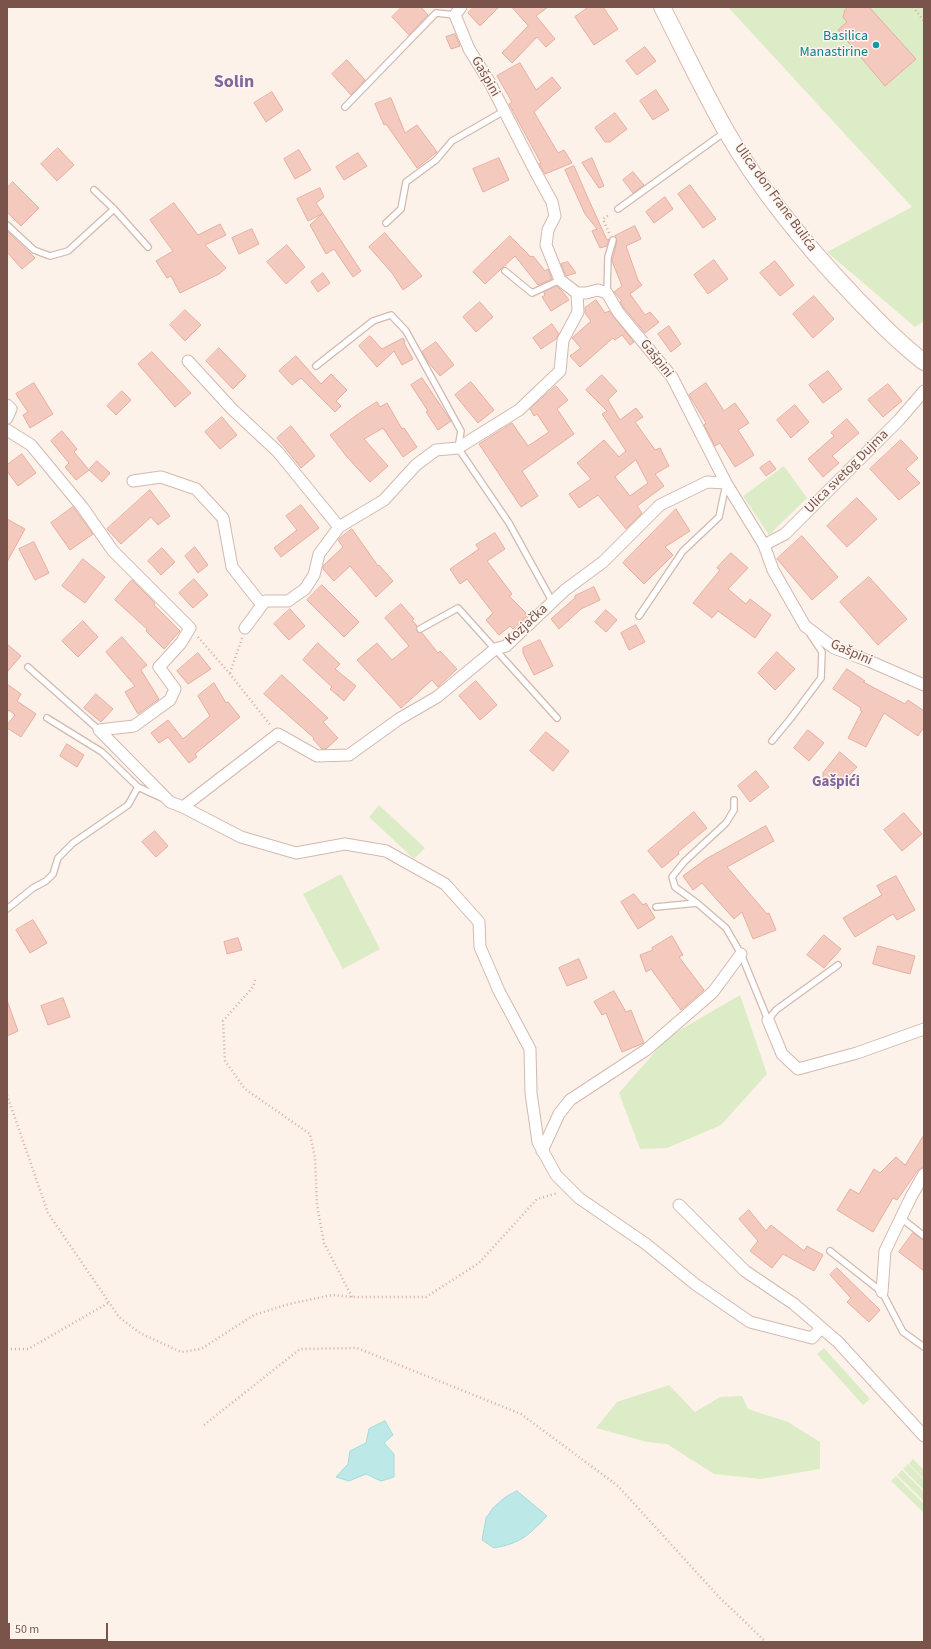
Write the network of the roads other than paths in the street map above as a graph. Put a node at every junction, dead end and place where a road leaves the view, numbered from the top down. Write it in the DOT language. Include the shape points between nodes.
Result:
graph roads {
  1 [pos="662,7"];
  2 [pos="458,11"];
  3 [pos="345,107"];
  4 [pos="504,111"];
  5 [pos="726,131"];
  6 [pos="94,190"];
  7 [pos="114,209"];
  8 [pos="618,209"];
  9 [pos="386,223"];
  10 [pos="7,225"];
  11 [pos="613,240"];
  12 [pos="148,247"];
  13 [pos="505,271"];
  14 [pos="560,280"];
  15 [pos="577,294"];
  16 [pos="607,294"];
  17 [pos="188,361"];
  18 [pos="924,362"];
  19 [pos="316,366"];
  20 [pos="924,391"];
  21 [pos="7,405"];
  22 [pos="7,418"];
  23 [pos="7,430"];
  24 [pos="458,448"];
  25 [pos="133,480"];
  26 [pos="726,483"];
  27 [pos="339,527"];
  28 [pos="764,546"];
  29 [pos="552,601"];
  30 [pos="262,605"];
  31 [pos="639,616"];
  32 [pos="804,626"];
  33 [pos="245,628"];
  34 [pos="420,629"];
  35 [pos="495,649"];
  36 [pos="28,667"];
  37 [pos="924,685"];
  38 [pos="47,718"];
  39 [pos="557,718"];
  40 [pos="99,730"];
  41 [pos="772,741"];
  42 [pos="138,787"];
  43 [pos="734,800"];
  44 [pos="170,802"];
  45 [pos="183,807"];
  46 [pos="697,903"];
  47 [pos="656,907"];
  48 [pos="7,909"];
  49 [pos="741,954"];
  50 [pos="838,965"];
  51 [pos="768,1020"];
  52 [pos="924,1029"];
  53 [pos="542,1152"];
  54 [pos="924,1174"];
  55 [pos="924,1192"];
  56 [pos="911,1197"];
  57 [pos="679,1205"];
  58 [pos="901,1218"];
  59 [pos="924,1236"];
  60 [pos="830,1251"];
  61 [pos="882,1292"];
  62 [pos="821,1328"];
  63 [pos="924,1347"];
  64 [pos="924,1436"];
  1 -- 5 [label="street, Ulica don Frane Bulića"];
  2 -- 3 [label="lane" via="436,13"];
  2 -- 4 [label="street, Gašpini" via="469,49"];
  4 -- 9 [label="lane" via="452,141 436,160 406,182 402,209"];
  4 -- 14 [label="street, Gašpini" via="552,202 555,216 548,230 546,245"];
  5 -- 8 [label="lane"];
  5 -- 18 [label="street, Ulica don Frane Bulića" via="758,180 804,241 882,325"];
  6 -- 7 [label="lane"];
  7 -- 10 [label="lane" via="68,251 50,256 34,250"];
  7 -- 12 [label="lane"];
  11 -- 16 [label="lane" via="608,257"];
  13 -- 14 [label="lane" via="532,293"];
  14 -- 15 [label="street, Gašpini"];
  15 -- 16 [label="street" via="598,290"];
  15 -- 24 [label="street" via="578,312 562,340 560,371 518,410"];
  16 -- 26 [label="street, Gašpini" via="618,312 672,377"];
  17 -- 27 [label="street" via="232,409 278,452"];
  19 -- 24 [label="lane" via="373,321 391,315 406,331 462,431"];
  20 -- 28 [label="street, Ulica svetog Dujma" via="888,431 785,534"];
  21 -- 22 [label="street" via="11,409"];
  23 -- 40 [label="street" via="30,445 83,508 113,551 190,628 181,643 159,667 176,689 170,700 134,726"];
  24 -- 27 [label="street" via="436,450 416,465 384,500"];
  24 -- 29 [label="lane" via="509,523"];
  25 -- 30 [label="street" via="162,477 196,489 222,518 232,567"];
  26 -- 28 [label="street, Gašpini"];
  26 -- 29 [label="street, Kozjačka" via="707,482 660,504 604,562"];
  26 -- 31 [label="lane" via="719,517 683,551"];
  27 -- 30 [label="street" via="319,554 314,575 305,589 288,602 265,601"];
  28 -- 32 [label="street, Gašpini" via="773,570"];
  29 -- 35 [label="street, Kozjačka" via="506,646"];
  30 -- 33 [label="street"];
  32 -- 37 [label="street, Gašpini" via="834,648"];
  32 -- 41 [label="lane" via="822,652 821,678"];
  34 -- 35 [label="lane" via="458,608"];
  35 -- 39 [label="lane"];
  35 -- 45 [label="street, Kozjačka" via="437,697 399,719 349,755 317,756 278,734"];
  36 -- 40 [label="lane"];
  38 -- 42 [label="lane" via="102,752"];
  40 -- 44 [label="street"];
  42 -- 44 [label="lane"];
  42 -- 48 [label="lane" via="128,805 73,843 58,858 53,874 46,881"];
  43 -- 46 [label="lane" via="734,810 726,823 684,862 672,877 675,887"];
  44 -- 45 [label="street"];
  45 -- 53 [label="street" via="241,837 296,853 345,844 386,851 445,884 480,922 480,947 499,991 530,1049 531,1093 538,1142"];
  46 -- 47 [label="lane"];
  46 -- 49 [label="lane" via="726,928"];
  49 -- 51 [label="lane"];
  49 -- 53 [label="street" via="713,992 646,1050 570,1100 559,1114"];
  50 -- 51 [label="lane" via="776,1010"];
  51 -- 52 [label="street" via="782,1054 798,1069 857,1054"];
  53 -- 62 [label="street" via="556,1174 579,1198 646,1244 695,1284 750,1322 812,1338"];
  54 -- 56 [label="street"];
  55 -- 56 [label="street"];
  56 -- 58 [label="street"];
  57 -- 62 [label="street" via="745,1271 794,1304"];
  58 -- 59 [label="lane"];
  58 -- 61 [label="street" via="885,1251"];
  60 -- 61 [label="lane"];
  61 -- 63 [label="lane" via="903,1332"];
  62 -- 64 [label="street" via="838,1342"];
}
